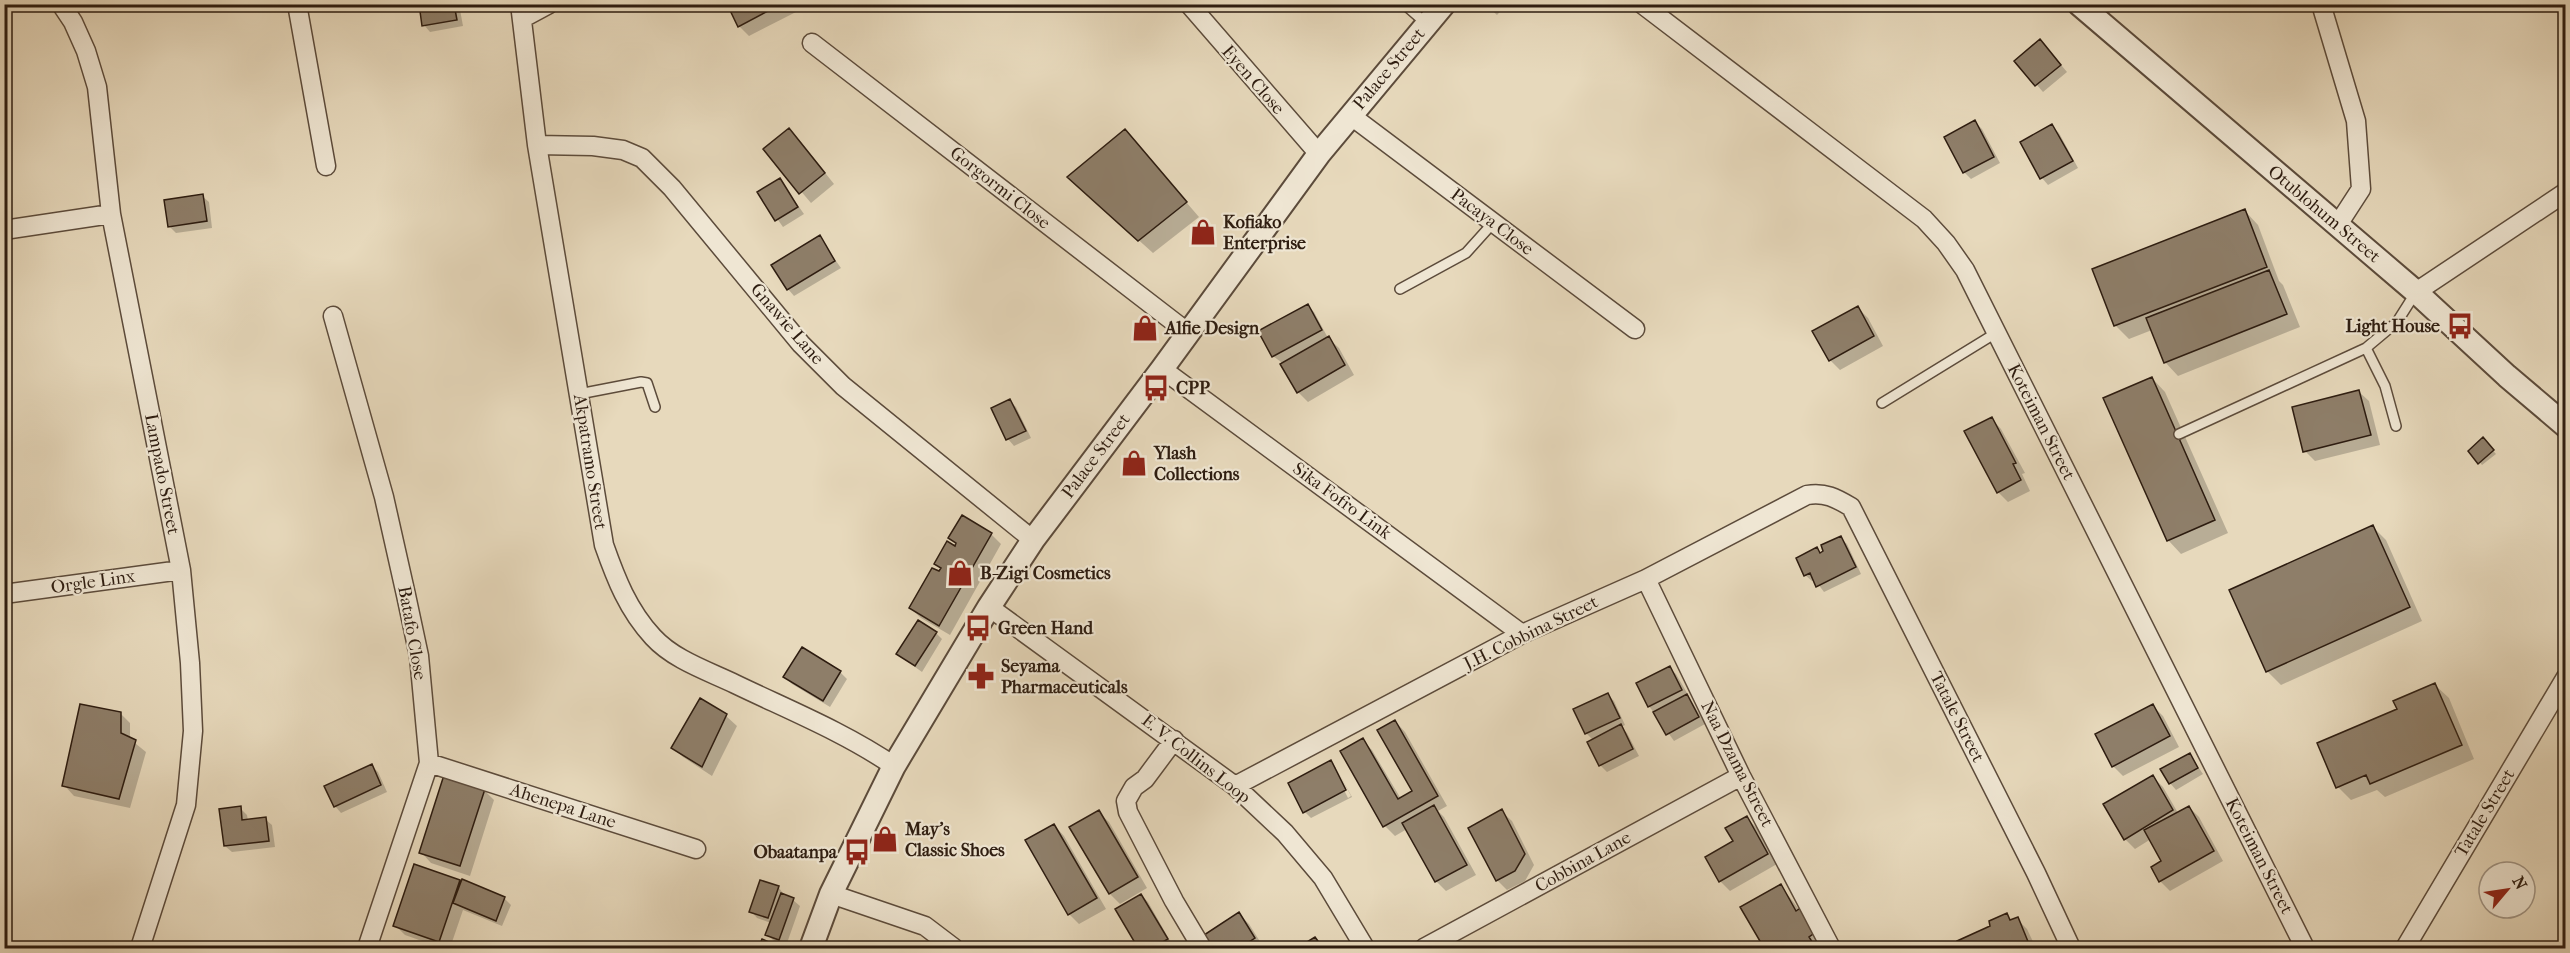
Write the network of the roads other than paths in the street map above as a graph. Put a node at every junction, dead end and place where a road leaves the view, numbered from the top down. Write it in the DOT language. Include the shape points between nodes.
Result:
graph roads {
  1 [pos="61,4"];
  2 [pos="297,4"];
  3 [pos="549,4"];
  4 [pos="1189,4"];
  5 [pos="1404,4"];
  6 [pos="1444,4"];
  7 [pos="1642,4"];
  8 [pos="2079,4"];
  9 [pos="2321,4"];
  10 [pos="522,11"];
  11 [pos="1427,24"];
  12 [pos="812,43"];
  13 [pos="1350,115"];
  14 [pos="537,145"];
  15 [pos="1318,154"];
  16 [pos="326,166"];
  17 [pos="2565,192"];
  18 [pos="111,214"];
  19 [pos="1493,223"];
  20 [pos="2337,226"];
  21 [pos="4,230"];
  22 [pos="1400,289"];
  23 [pos="2416,292"];
  24 [pos="333,316"];
  25 [pos="1635,329"];
  26 [pos="1187,332"];
  27 [pos="1996,333"];
  28 [pos="2366,348"];
  29 [pos="1162,369"];
  30 [pos="579,394"];
  31 [pos="1882,403"];
  32 [pos="655,407"];
  33 [pos="2396,426"];
  34 [pos="2565,426"];
  35 [pos="2179,434"];
  36 [pos="1831,496"];
  37 [pos="1033,540"];
  38 [pos="181,570"];
  39 [pos="1646,579"];
  40 [pos="4,594"];
  41 [pos="988,607"];
  42 [pos="1522,634"];
  43 [pos="2565,677"];
  44 [pos="1174,740"];
  45 [pos="429,763"];
  46 [pos="894,766"];
  47 [pos="1741,776"];
  48 [pos="1235,786"];
  49 [pos="696,849"];
  50 [pos="831,894"];
  51 [pos="140,948"];
  52 [pos="369,948"];
  53 [pos="811,948"];
  54 [pos="954,948"];
  55 [pos="1202,948"];
  56 [pos="1365,948"];
  57 [pos="1424,948"];
  58 [pos="1831,948"];
  59 [pos="2071,948"];
  60 [pos="2305,948"];
  61 [pos="2405,948"];
  1 -- 18 [label="street, Lampado Street" via="86,51 97,87"];
  2 -- 16 [label="street"];
  3 -- 10 [label="street"];
  4 -- 15 [label="street, Eyen Close"];
  5 -- 11 [label="lane"];
  6 -- 11 [label="street, Palace Street"];
  7 -- 27 [label="street, Koteiman Street" via="1924,219 1965,270"];
  8 -- 20 [label="street, Otublohum Street"];
  9 -- 20 [label="street" via="2356,121 2361,189"];
  10 -- 14 [label="street, Akpatramo Street"];
  11 -- 13 [label="street, Palace Street"];
  12 -- 26 [label="street, Gorgormi Close"];
  13 -- 15 [label="street, Palace Street"];
  13 -- 19 [label="street, Pacaya Close"];
  14 -- 30 [label="street, Akpatramo Street"];
  14 -- 37 [label="street, Gnawie Lane" via="593,146 623,150 642,158 672,188 801,344 843,386"];
  15 -- 26 [label="street, Palace Street"];
  17 -- 23 [label="street"];
  18 -- 21 [label="street"];
  18 -- 38 [label="street, Lampado Street"];
  19 -- 22 [label="lane" via="1466,253"];
  19 -- 25 [label="street, Pacaya Close"];
  20 -- 23 [label="street, Otublohum Street"];
  23 -- 28 [label="lane" via="2397,322"];
  23 -- 34 [label="street, Otublohum Street"];
  24 -- 45 [label="street, Batafo Close" via="384,497 406,595 418,656"];
  26 -- 29 [label="street, Palace Street"];
  27 -- 31 [label="lane"];
  27 -- 60 [label="street, Koteiman Street"];
  28 -- 33 [label="lane" via="2385,386"];
  28 -- 35 [label="lane"];
  29 -- 37 [label="street, Palace Street"];
  29 -- 42 [label="street, Sika Fofro Link"];
  30 -- 32 [label="lane" via="647,383"];
  30 -- 46 [label="street, Akpatramo Street" via="604,545 619,586 642,625 682,659 843,735"];
  36 -- 39 [label="street, J.H. Cobbina Street" via="1807,495"];
  36 -- 59 [label="street, Tatale Street" via="1851,507"];
  37 -- 41 [label="street, Palace Street"];
  38 -- 40 [label="street, Orgle Linx"];
  38 -- 51 [label="street, Lampado Street" via="193,731 186,805"];
  39 -- 42 [label="street, J.H. Cobbina Street"];
  39 -- 47 [label="street, Naa Dzama Street"];
  41 -- 44 [label="street, E. V. Collins Loop"];
  41 -- 46 [label="street, Palace Street"];
  42 -- 48 [label="street, J.H. Cobbina Street"];
  43 -- 61 [label="street, Tatale Street"];
  44 -- 48 [label="street, E. V. Collins Loop"];
  44 -- 55 [label="street" via="1126,801 1174,901"];
  45 -- 49 [label="street, Ahenepa Lane"];
  45 -- 52 [label="street, Batafo Close"];
  46 -- 50 [label="street, Palace Street"];
  47 -- 57 [label="street, Cobbina Lane"];
  47 -- 58 [label="street, Naa Dzama Street"];
  48 -- 56 [label="street, E. V. Collins Loop" via="1285,833 1323,878"];
  50 -- 53 [label="street, Palace Street"];
  50 -- 54 [label="street" via="925,927"];
}
